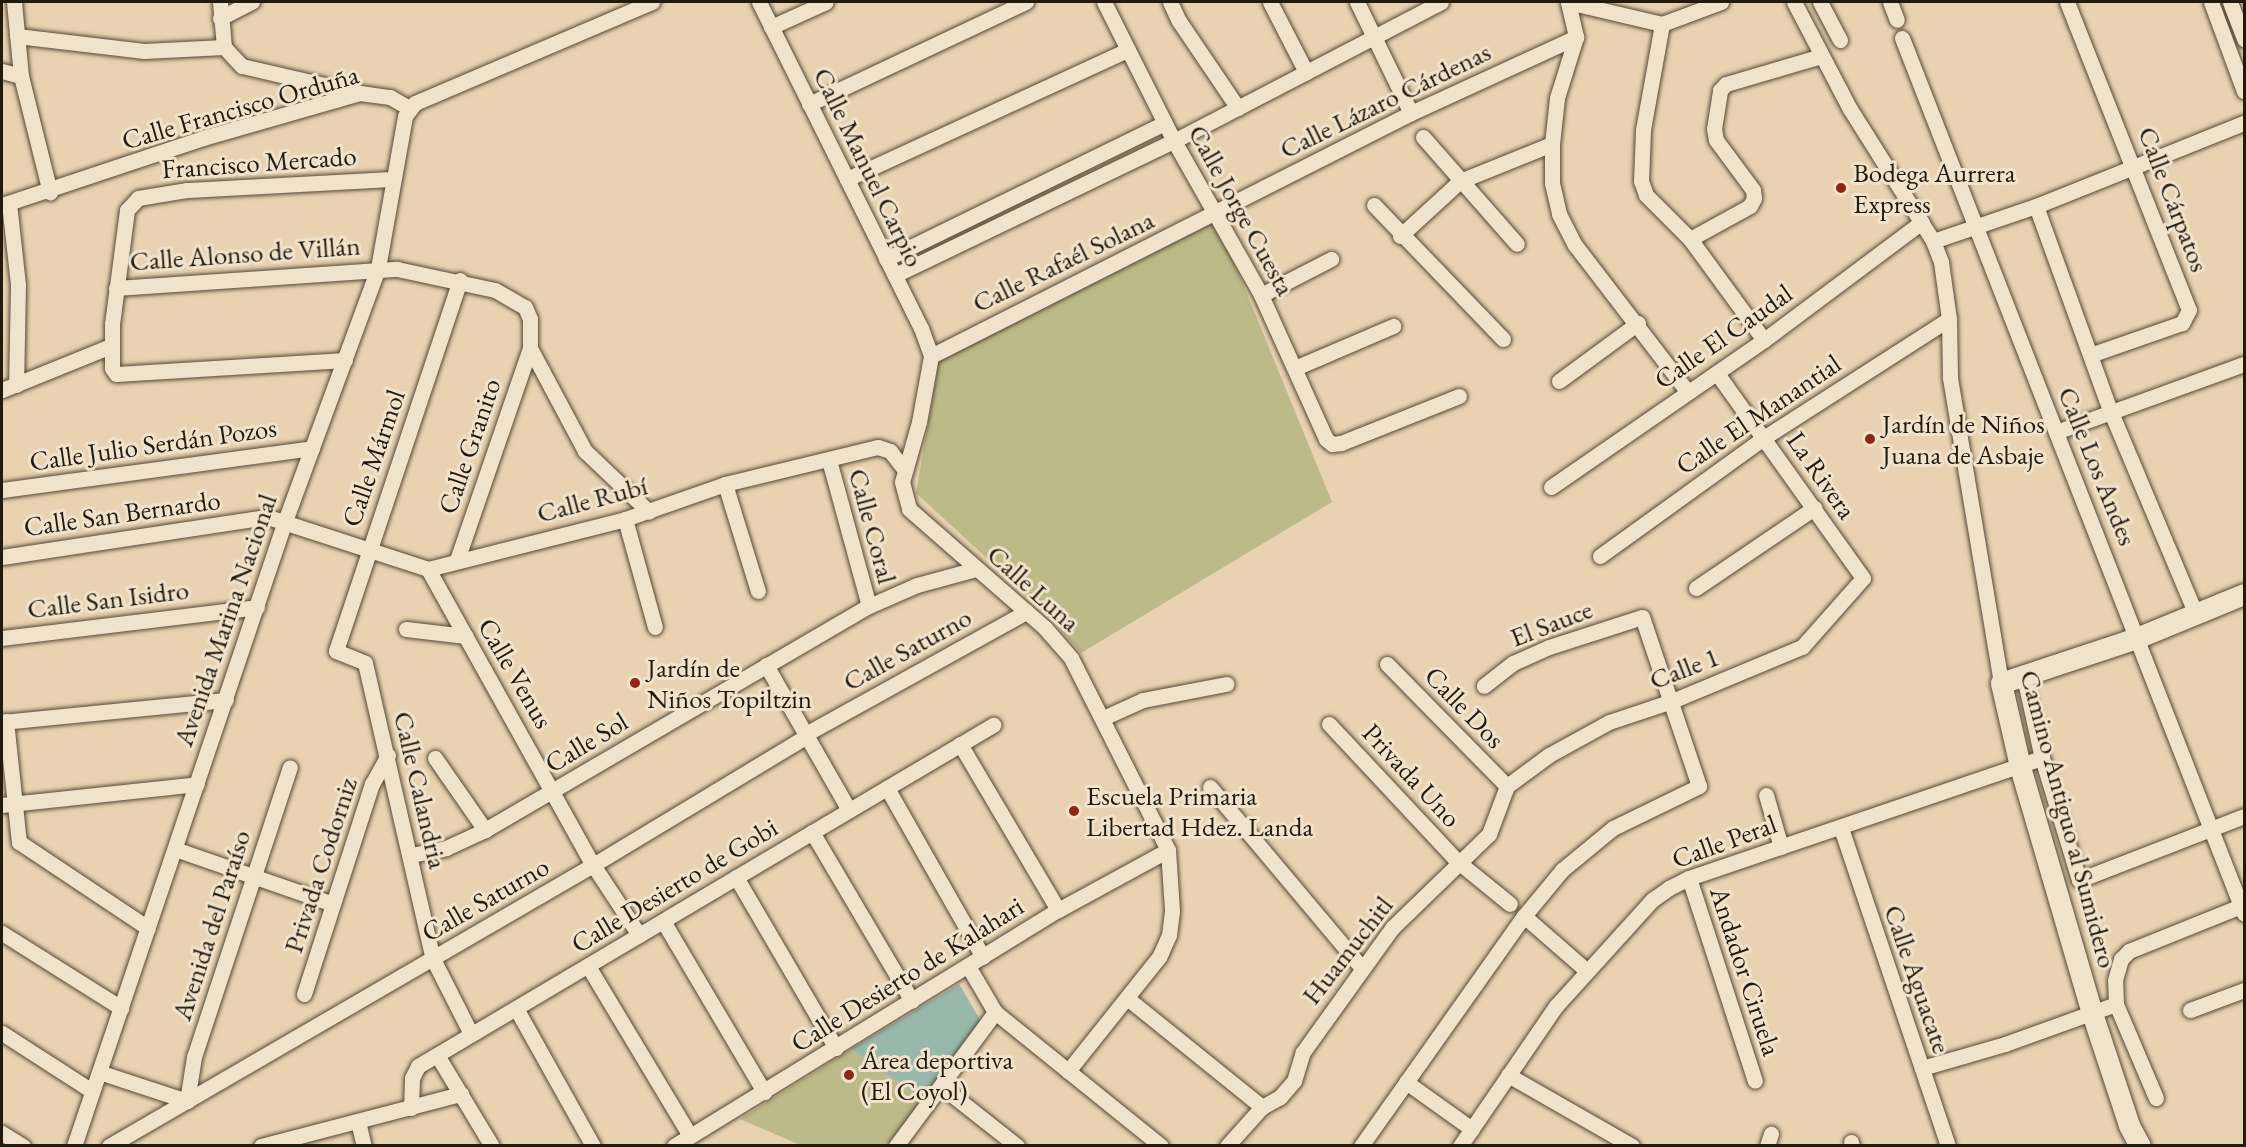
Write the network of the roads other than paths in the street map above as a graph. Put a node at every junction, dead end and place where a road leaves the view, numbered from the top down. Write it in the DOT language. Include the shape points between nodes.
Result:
graph roads {
  1 [pos="14,2"];
  2 [pos="220,2"];
  3 [pos="252,2"];
  4 [pos="652,2"];
  5 [pos="759,2"];
  6 [pos="826,2"];
  7 [pos="1026,2"];
  8 [pos="1104,2"];
  9 [pos="1170,2"];
  10 [pos="1270,2"];
  11 [pos="1357,2"];
  12 [pos="1441,2"];
  13 [pos="1568,2"];
  14 [pos="1721,2"];
  15 [pos="1794,2"];
  16 [pos="1820,2"];
  17 [pos="1890,2"];
  18 [pos="2067,2"];
  19 [pos="2211,2"];
  20 [pos="2230,2"];
  21 [pos="220,18"];
  22 [pos="1897,20"];
  23 [pos="1662,24"];
  24 [pos="771,27"];
  25 [pos="1371,35"];
  26 [pos="17,36"];
  27 [pos="1576,37"];
  28 [pos="1902,38"];
  29 [pos="2244,39"];
  30 [pos="1840,40"];
  31 [pos="224,47"];
  32 [pos="1127,50"];
  33 [pos="1821,56"];
  34 [pos="2,70"];
  35 [pos="1306,72"];
  36 [pos="21,76"];
  37 [pos="2244,91"];
  38 [pos="360,93"];
  39 [pos="809,104"];
  40 [pos="409,108"];
  41 [pos="1238,108"];
  42 [pos="1411,112"];
  43 [pos="1165,123"];
  44 [pos="2244,123"];
  45 [pos="1423,137"];
  46 [pos="1174,141"];
  47 [pos="1552,144"];
  48 [pos="2136,167"];
  49 [pos="847,179"];
  50 [pos="393,180"];
  51 [pos="1460,181"];
  52 [pos="50,192"];
  53 [pos="5,204"];
  54 [pos="1374,205"];
  55 [pos="2036,206"];
  56 [pos="1218,213"];
  57 [pos="1922,222"];
  58 [pos="1978,226"];
  59 [pos="1400,236"];
  60 [pos="1690,238"];
  61 [pos="1933,241"];
  62 [pos="1517,243"];
  63 [pos="886,259"];
  64 [pos="1331,259"];
  65 [pos="378,268"];
  66 [pos="895,275"];
  67 [pos="460,280"];
  68 [pos="116,288"];
  69 [pos="1261,295"];
  70 [pos="1949,320"];
  71 [pos="1638,323"];
  72 [pos="1393,326"];
  73 [pos="1503,339"];
  74 [pos="1764,340"];
  75 [pos="111,346"];
  76 [pos="530,348"];
  77 [pos="2090,355"];
  78 [pos="931,356"];
  79 [pos="345,360"];
  80 [pos="2244,364"];
  81 [pos="1295,368"];
  82 [pos="1717,373"];
  83 [pos="1559,381"];
  84 [pos="9,388"];
  85 [pos="1688,392"];
  86 [pos="1459,396"];
  87 [pos="2110,410"];
  88 [pos="2056,432"];
  89 [pos="1765,438"];
  90 [pos="312,448"];
  91 [pos="829,460"];
  92 [pos="905,470"];
  93 [pos="725,484"];
  94 [pos="1551,487"];
  95 [pos="2,490"];
  96 [pos="1814,508"];
  97 [pos="649,512"];
  98 [pos="625,519"];
  99 [pos="285,521"];
  100 [pos="370,548"];
  101 [pos="2,556"];
  102 [pos="1600,556"];
  103 [pos="457,560"];
  104 [pos="428,569"];
  105 [pos="976,569"];
  106 [pos="1863,578"];
  107 [pos="1696,588"];
  108 [pos="758,591"];
  109 [pos="2244,594"];
  110 [pos="869,606"];
  111 [pos="257,607"];
  112 [pos="1026,612"];
  113 [pos="2195,612"];
  114 [pos="655,627"];
  115 [pos="406,629"];
  116 [pos="466,636"];
  117 [pos="2139,637"];
  118 [pos="2,638"];
  119 [pos="336,651"];
  120 [pos="1387,664"];
  121 [pos="766,665"];
  122 [pos="2024,677"];
  123 [pos="2001,682"];
  124 [pos="1226,684"];
  125 [pos="1484,686"];
  126 [pos="226,700"];
  127 [pos="1672,701"];
  128 [pos="1103,718"];
  129 [pos="4,721"];
  130 [pos="1329,724"];
  131 [pos="993,725"];
  132 [pos="810,733"];
  133 [pos="960,744"];
  134 [pos="388,755"];
  135 [pos="435,758"];
  136 [pos="2042,758"];
  137 [pos="2020,766"];
  138 [pos="290,767"];
  139 [pos="197,784"];
  140 [pos="1507,786"];
  141 [pos="1210,787"];
  142 [pos="887,788"];
  143 [pos="554,791"];
  144 [pos="1766,795"];
  145 [pos="8,805"];
  146 [pos="849,810"];
  147 [pos="2244,816"];
  148 [pos="1841,828"];
  149 [pos="2214,828"];
  150 [pos="485,830"];
  151 [pos="812,832"];
  152 [pos="1781,847"];
  153 [pos="175,849"];
  154 [pos="1168,850"];
  155 [pos="411,855"];
  156 [pos="1457,861"];
  157 [pos="593,866"];
  158 [pos="254,876"];
  159 [pos="736,877"];
  160 [pos="1689,878"];
  161 [pos="333,904"];
  162 [pos="1510,904"];
  163 [pos="1058,910"];
  164 [pos="2243,910"];
  165 [pos="1524,916"];
  166 [pos="663,921"];
  167 [pos="148,928"];
  168 [pos="2,933"];
  169 [pos="639,935"];
  170 [pos="983,957"];
  171 [pos="433,959"];
  172 [pos="588,966"];
  173 [pos="968,966"];
  174 [pos="1362,968"];
  175 [pos="1586,970"];
  176 [pos="2244,990"];
  177 [pos="304,994"];
  178 [pos="1127,998"];
  179 [pos="912,1001"];
  180 [pos="2116,1004"];
  181 [pos="121,1008"];
  182 [pos="517,1010"];
  183 [pos="2190,1010"];
  184 [pos="995,1012"];
  185 [pos="2092,1013"];
  186 [pos="2,1033"];
  187 [pos="471,1034"];
  188 [pos="836,1048"];
  189 [pos="437,1054"];
  190 [pos="1922,1068"];
  191 [pos="1068,1071"];
  192 [pos="99,1072"];
  193 [pos="1508,1076"];
  194 [pos="1755,1081"];
  195 [pos="1406,1082"];
  196 [pos="941,1086"];
  197 [pos="92,1091"];
  198 [pos="764,1092"];
  199 [pos="460,1094"];
  200 [pos="2156,1098"];
  201 [pos="187,1101"];
  202 [pos="1263,1107"];
  203 [pos="411,1108"];
  204 [pos="358,1120"];
  205 [pos="1472,1129"];
  206 [pos="2,1133"];
  207 [pos="690,1136"];
  208 [pos="278,1144"];
  209 [pos="23,1146"];
  210 [pos="74,1146"];
  211 [pos="109,1146"];
  212 [pos="261,1146"];
  213 [pos="364,1146"];
  214 [pos="492,1146"];
  215 [pos="593,1146"];
  216 [pos="674,1146"];
  217 [pos="896,1146"];
  218 [pos="1017,1146"];
  219 [pos="1161,1146"];
  220 [pos="1227,1146"];
  221 [pos="1361,1146"];
  222 [pos="1460,1146"];
  223 [pos="1632,1146"];
  224 [pos="1948,1146"];
  225 [pos="2140,1146"];
  1 -- 26 [label="street"];
  2 -- 21 [label="street"];
  3 -- 21 [label="street"];
  4 -- 40 [label="street"];
  5 -- 24 [label="street, Calle Manuel Carpio"];
  6 -- 24 [label="street"];
  7 -- 39 [label="street"];
  8 -- 32 [label="street, Calle Jorge Cuesta"];
  9 -- 41 [label="street"];
  10 -- 35 [label="street"];
  11 -- 25 [label="street"];
  12 -- 25 [label="street"];
  13 -- 23 [label="street"];
  13 -- 27 [label="street"];
  14 -- 23 [label="street"];
  15 -- 33 [label="street, Camino Antiguo al Sumidero"];
  16 -- 30 [label="street"];
  17 -- 22 [label="street"];
  18 -- 48 [label="street, Calle Cárpatos"];
  19 -- 37 [label="street"];
  20 -- 29 [label="street"];
  21 -- 31 [label="street"];
  23 -- 60 [label="street" via="1643,130 1641,181 1646,195"];
  24 -- 39 [label="street, Calle Manuel Carpio"];
  25 -- 35 [label="street"];
  25 -- 42 [label="street"];
  26 -- 31 [label="street" via="144,51"];
  26 -- 36 [label="street"];
  27 -- 42 [label="street, Calle Lázaro Cárdenas"];
  27 -- 47 [label="street" via="1557,98"];
  28 -- 58 [label="street, Calle Los Andes"];
  31 -- 38 [label="street" via="252,71"];
  32 -- 43 [label="street, Calle Jorge Cuesta"];
  32 -- 49 [label="street"];
  33 -- 57 [label="street, Camino Antiguo al Sumidero"];
  33 -- 60 [label="street" via="1725,84 1720,90 1716,140 1753,190 1754,198 1749,206"];
  34 -- 36 [label="street"];
  35 -- 41 [label="street"];
  36 -- 52 [label="street"];
  38 -- 40 [label="street, Calle Francisco Orduña" via="390,97"];
  38 -- 52 [label="street, Calle Francisco Orduña" via="203,138"];
  39 -- 49 [label="street, Calle Manuel Carpio"];
  40 -- 50 [label="street, Avenida Marina Nacional"];
  41 -- 46 [label="street"];
  42 -- 56 [label="street, Calle Lázaro Cárdenas"];
  43 -- 46 [label="street, Calle Jorge Cuesta"];
  43 -- 63 [label="street"];
  44 -- 48 [label="street"];
  45 -- 51 [label="street"];
  46 -- 56 [label="street, Calle Jorge Cuesta"];
  46 -- 66 [label="street"];
  47 -- 51 [label="street"];
  47 -- 71 [label="street" via="1552,183 1559,214 1575,245"];
  48 -- 55 [label="street"];
  48 -- 77 [label="street, Calle Cárpatos" via="2189,310 2188,317 2182,323"];
  49 -- 63 [label="street, Calle Manuel Carpio"];
  50 -- 65 [label="street, Avenida Marina Nacional"];
  50 -- 68 [label="street, Francisco Mercado" via="187,190 138,198 131,202"];
  51 -- 59 [label="street"];
  51 -- 62 [label="street"];
  52 -- 53 [label="street, Calle Francisco Orduña"];
  53 -- 84 [label="street" via="18,285"];
  54 -- 59 [label="street"];
  55 -- 58 [label="street"];
  55 -- 77 [label="street, Calle Los Andes"];
  56 -- 69 [label="street, Calle Jorge Cuesta"];
  56 -- 78 [label="street, Calle Rafaél Solana"];
  57 -- 61 [label="street, Camino Antiguo al Sumidero"];
  57 -- 74 [label="street, Calle El Caudal"];
  58 -- 61 [label="street"];
  58 -- 88 [label="street, Calle Los Andes"];
  59 -- 73 [label="street"];
  60 -- 74 [label="street"];
  61 -- 70 [label="street, Camino Antiguo al Sumidero" via="1941,262"];
  63 -- 66 [label="street, Calle Manuel Carpio"];
  64 -- 69 [label="street"];
  65 -- 67 [label="street, Calle Alonso de Villán"];
  65 -- 68 [label="street, Calle Alonso de Villán"];
  65 -- 79 [label="street, Avenida Marina Nacional"];
  66 -- 78 [label="street, Calle Manuel Carpio"];
  67 -- 76 [label="street, Calle Alonso de Villán" via="495,290 525,308 530,319"];
  67 -- 100 [label="street, Calle Mármol"];
  68 -- 75 [label="street"];
  69 -- 81 [label="street, Calle Jorge Cuesta"];
  70 -- 89 [label="street, Calle El Manantial"];
  70 -- 123 [label="street, Camino Antiguo al Sumidero" via="1950,378"];
  71 -- 83 [label="street"];
  71 -- 85 [label="street"];
  72 -- 81 [label="street"];
  74 -- 82 [label="street, Calle El Caudal"];
  75 -- 79 [label="street" via="116,374"];
  75 -- 84 [label="street"];
  76 -- 97 [label="street" via="585,451"];
  76 -- 103 [label="street, Calle Granito"];
  77 -- 87 [label="street, Calle Los Andes"];
  78 -- 92 [label="street, Calle Luna"];
  79 -- 90 [label="street, Avenida Marina Nacional"];
  80 -- 87 [label="street"];
  81 -- 86 [label="street, Calle Jorge Cuesta" via="1326,439 1332,444"];
  82 -- 85 [label="street, Calle El Caudal"];
  82 -- 89 [label="street, La Rivera"];
  85 -- 94 [label="street, Calle El Caudal"];
  87 -- 88 [label="street"];
  87 -- 113 [label="street, Calle Los Andes"];
  88 -- 117 [label="street, Calle Los Andes"];
  89 -- 96 [label="street, La Rivera"];
  89 -- 102 [label="street, Calle El Manantial"];
  90 -- 95 [label="street, Calle Julio Serdán Pozos"];
  90 -- 99 [label="street, Avenida Marina Nacional"];
  91 -- 92 [label="street, Calle Rubí" via="885,447"];
  91 -- 93 [label="street, Calle Rubí"];
  91 -- 110 [label="street, Calle Coral"];
  92 -- 105 [label="street, Calle Luna" via="903,493 909,509"];
  93 -- 97 [label="street, Calle Rubí"];
  93 -- 108 [label="street"];
  96 -- 106 [label="street, La Rivera"];
  96 -- 107 [label="street"];
  97 -- 98 [label="street, Calle Rubí"];
  98 -- 103 [label="street, Calle Rubí"];
  98 -- 114 [label="street"];
  99 -- 100 [label="street"];
  99 -- 101 [label="street, Calle San Bernardo" via="268,517"];
  99 -- 111 [label="street, Avenida Marina Nacional"];
  100 -- 104 [label="street"];
  100 -- 119 [label="street, Calle Mármol"];
  103 -- 104 [label="street, Calle Rubí"];
  104 -- 116 [label="street, Calle Venus"];
  105 -- 110 [label="street, Calle Sol" via="917,585"];
  105 -- 112 [label="street, Calle Luna"];
  106 -- 127 [label="street, Calle 1" via="1802,647"];
  109 -- 113 [label="main road"];
  110 -- 121 [label="street, Calle Sol"];
  111 -- 118 [label="street, Calle San Isidro"];
  111 -- 126 [label="street, Avenida Marina Nacional"];
  112 -- 128 [label="street, Calle Luna" via="1071,658"];
  112 -- 132 [label="street, Calle Saturno"];
  113 -- 117 [label="main road"];
  115 -- 116 [label="street"];
  116 -- 143 [label="street, Calle Venus"];
  117 -- 122 [label="main road"];
  117 -- 149 [label="street, Calle Los Andes"];
  119 -- 134 [label="street, Calle Calandria" via="365,663"];
  120 -- 140 [label="street, Calle Dos"];
  121 -- 132 [label="street"];
  121 -- 143 [label="street, Calle Sol"];
  122 -- 123 [label="main road"];
  122 -- 136 [label="street"];
  123 -- 137 [label="main road, Camino Antiguo al Sumidero"];
  124 -- 128 [label="street" via="1143,700"];
  125 -- 127 [label="street, El Sauce" via="1522,659 1642,617"];
  126 -- 129 [label="street"];
  126 -- 139 [label="street, Avenida Marina Nacional"];
  127 -- 140 [label="street, Calle 1" via="1580,736"];
  127 -- 165 [label="street" via="1699,786 1613,828 1588,846"];
  128 -- 154 [label="street, Calle Luna"];
  129 -- 145 [label="street"];
  130 -- 156 [label="street, Privada Uno"];
  131 -- 133 [label="street, Calle Desierto de Gobi"];
  132 -- 146 [label="street"];
  132 -- 157 [label="street, Calle Saturno"];
  133 -- 142 [label="street, Calle Desierto de Gobi"];
  133 -- 163 [label="street"];
  134 -- 155 [label="street, Calle Calandria"];
  134 -- 161 [label="street, Privada Codorniz" via="372,784"];
  135 -- 150 [label="street"];
  136 -- 137 [label="street, Calle Peral"];
  136 -- 149 [label="street" via="2079,880"];
  137 -- 148 [label="street, Calle Peral"];
  137 -- 185 [label="main road, Camino Antiguo al Sumidero"];
  138 -- 158 [label="street, Avenida del Paraíso"];
  139 -- 145 [label="street"];
  139 -- 153 [label="street, Avenida Marina Nacional"];
  140 -- 156 [label="street, Huamuchitl" via="1489,834"];
  141 -- 174 [label="street"];
  142 -- 146 [label="street, Calle Desierto de Gobi"];
  142 -- 170 [label="street"];
  143 -- 150 [label="street, Calle Sol"];
  143 -- 157 [label="street, Calle Venus"];
  144 -- 152 [label="street"];
  145 -- 167 [label="street" via="19,842"];
  146 -- 151 [label="street, Calle Desierto de Gobi"];
  147 -- 149 [label="street"];
  148 -- 152 [label="street, Calle Peral"];
  148 -- 190 [label="street, Calle Aguacate"];
  149 -- 164 [label="street, Calle Los Andes"];
  150 -- 155 [label="street, Calle Sol" via="446,848"];
  151 -- 159 [label="street, Calle Desierto de Gobi"];
  151 -- 179 [label="street"];
  152 -- 160 [label="street, Calle Peral"];
  153 -- 158 [label="street"];
  153 -- 167 [label="street, Avenida Marina Nacional"];
  154 -- 163 [label="street, Calle Desierto de Kalahari"];
  154 -- 178 [label="street, Calle Luna" via="1172,911 1169,935 1159,957"];
  155 -- 171 [label="street, Calle Calandria"];
  156 -- 162 [label="street, Privada Uno"];
  156 -- 174 [label="street, Huamuchitl" via="1392,928"];
  157 -- 169 [label="street, Calle Venus"];
  157 -- 171 [label="street, Calle Saturno"];
  158 -- 161 [label="street"];
  158 -- 201 [label="street, Avenida del Paraíso" via="194,1057"];
  159 -- 166 [label="street, Calle Desierto de Gobi"];
  159 -- 188 [label="street"];
  160 -- 175 [label="street, Calle Peral" via="1652,900"];
  160 -- 194 [label="street, Andador Ciruela"];
  161 -- 177 [label="street, Privada Codorniz"];
  163 -- 170 [label="street, Calle Desierto de Kalahari"];
  164 -- 180 [label="street" via="2129,951 2121,959 2115,980"];
  165 -- 175 [label="street"];
  165 -- 195 [label="street"];
  166 -- 169 [label="street, Calle Desierto de Gobi"];
  166 -- 198 [label="street"];
  167 -- 181 [label="street, Avenida Marina Nacional"];
  168 -- 181 [label="street"];
  169 -- 172 [label="street, Calle Desierto de Gobi"];
  170 -- 173 [label="street, Calle Desierto de Kalahari"];
  171 -- 187 [label="street, Calle Calandria"];
  171 -- 201 [label="street, Calle Saturno"];
  172 -- 182 [label="street, Calle Desierto de Gobi"];
  172 -- 207 [label="street"];
  173 -- 179 [label="street, Calle Desierto de Kalahari"];
  173 -- 184 [label="street"];
  174 -- 202 [label="street, Huamuchitl" via="1303,1052 1294,1080 1280,1097"];
  175 -- 193 [label="street, Calle Peral"];
  176 -- 183 [label="street"];
  178 -- 191 [label="street"];
  178 -- 202 [label="street"];
  179 -- 188 [label="street, Calle Desierto de Kalahari"];
  180 -- 185 [label="street"];
  180 -- 200 [label="street"];
  181 -- 192 [label="street, Avenida Marina Nacional"];
  182 -- 187 [label="street, Calle Desierto de Gobi"];
  182 -- 215 [label="street"];
  184 -- 191 [label="street"];
  184 -- 196 [label="street"];
  185 -- 190 [label="street"];
  185 -- 225 [label="main road, Camino Antiguo al Sumidero" via="2129,1125"];
  186 -- 197 [label="street"];
  187 -- 189 [label="street, Calle Desierto de Gobi"];
  188 -- 198 [label="street, Calle Desierto de Kalahari"];
  189 -- 199 [label="street"];
  189 -- 203 [label="street, Calle Desierto de Gobi" via="418,1066 412,1078"];
  190 -- 224 [label="street, Calle Aguacate"];
  191 -- 219 [label="street"];
  192 -- 197 [label="street, Avenida Marina Nacional"];
  192 -- 201 [label="street"];
  193 -- 205 [label="street, Calle Peral"];
  193 -- 223 [label="street"];
  195 -- 205 [label="street"];
  195 -- 221 [label="street"];
  196 -- 217 [label="street"];
  196 -- 218 [label="street"];
  197 -- 210 [label="street, Avenida Marina Nacional"];
  198 -- 207 [label="street, Calle Desierto de Kalahari"];
  199 -- 203 [label="street"];
  199 -- 214 [label="street"];
  201 -- 211 [label="street, Calle Saturno"];
  202 -- 220 [label="street, Huamuchitl"];
  203 -- 204 [label="street"];
  204 -- 208 [label="street"];
  204 -- 213 [label="street"];
  205 -- 222 [label="street, Calle Peral"];
  206 -- 209 [label="street"];
  207 -- 216 [label="street, Calle Desierto de Kalahari"];
  208 -- 212 [label="street"];
}
